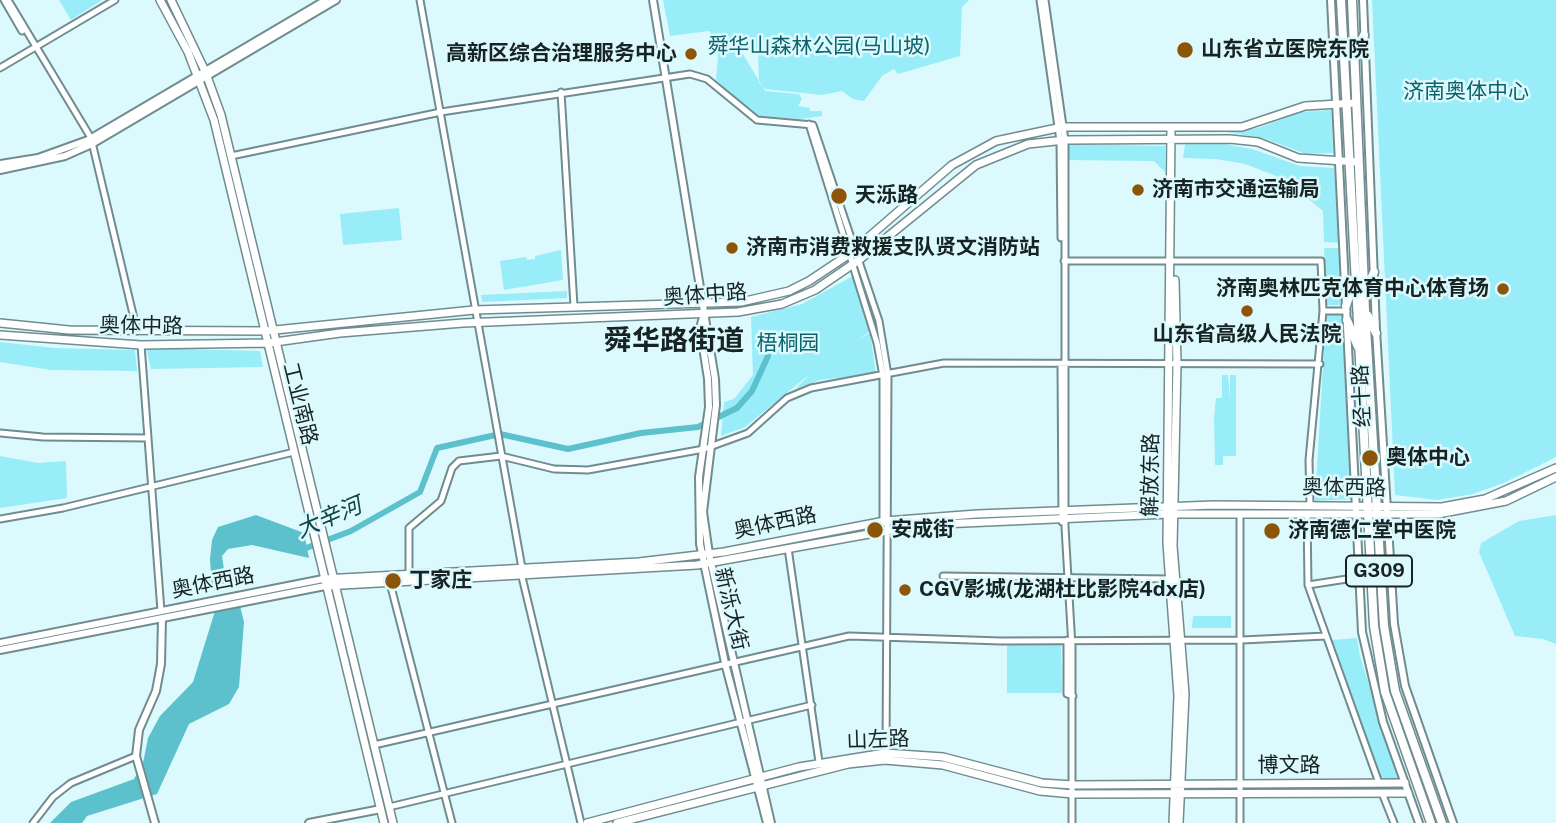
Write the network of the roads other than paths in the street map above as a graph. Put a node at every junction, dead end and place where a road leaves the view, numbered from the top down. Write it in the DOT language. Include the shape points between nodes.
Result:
graph roads {
  1 [pos="6,0"];
  2 [pos="115,0"];
  3 [pos="160,0"];
  4 [pos="170,0"];
  5 [pos="326,0"];
  6 [pos="336,0"];
  7 [pos="420,0"];
  8 [pos="653,0"];
  9 [pos="1042,0"];
  10 [pos="1331,0"];
  11 [pos="1341,0"];
  12 [pos="1352,0"];
  13 [pos="1363,0"];
  14 [pos="1364,34"];
  15 [pos="35,49"];
  16 [pos="1354,54"];
  17 [pos="0,68"];
  18 [pos="206,73"];
  19 [pos="665,76"];
  20 [pos="197,78"];
  21 [pos="561,92"];
  22 [pos="1351,103"];
  23 [pos="1336,104"];
  24 [pos="441,112"];
  25 [pos="1059,128"];
  26 [pos="1174,128"];
  27 [pos="1173,140"];
  28 [pos="90,141"];
  29 [pos="1063,141"];
  30 [pos="231,156"];
  31 [pos="1339,162"];
  32 [pos="1354,162"];
  33 [pos="0,164"];
  34 [pos="0,170"];
  35 [pos="851,252"];
  36 [pos="1064,261"];
  37 [pos="855,262"];
  38 [pos="1172,262"];
  39 [pos="1374,272"];
  40 [pos="1356,274"];
  41 [pos="1364,293"];
  42 [pos="702,305"];
  43 [pos="574,306"];
  44 [pos="474,310"];
  45 [pos="1365,310"];
  46 [pos="1323,311"];
  47 [pos="1347,313"];
  48 [pos="703,316"];
  49 [pos="476,322"];
  50 [pos="0,323"];
  51 [pos="23,326"];
  52 [pos="136,331"];
  53 [pos="269,331"];
  54 [pos="1376,333"];
  55 [pos="0,335"];
  56 [pos="22,337"];
  57 [pos="272,342"];
  58 [pos="141,345"];
  59 [pos="1361,354"];
  60 [pos="1063,363"];
  61 [pos="1173,364"];
  62 [pos="1320,364"];
  63 [pos="885,376"];
  64 [pos="0,433"];
  65 [pos="148,438"];
  66 [pos="708,448"];
  67 [pos="294,452"];
  68 [pos="501,456"];
  69 [pos="1556,468"];
  70 [pos="1556,477"];
  71 [pos="151,486"];
  72 [pos="1310,505"];
  73 [pos="1063,510"];
  74 [pos="1171,510"];
  75 [pos="1358,510"];
  76 [pos="1378,510"];
  77 [pos="1240,514"];
  78 [pos="1307,514"];
  79 [pos="0,519"];
  80 [pos="1064,519"];
  81 [pos="886,521"];
  82 [pos="886,529"];
  83 [pos="788,548"];
  84 [pos="705,554"];
  85 [pos="1371,555"];
  86 [pos="707,563"];
  87 [pos="522,572"];
  88 [pos="409,575"];
  89 [pos="943,576"];
  90 [pos="1360,576"];
  91 [pos="1066,578"];
  92 [pos="1168,579"];
  93 [pos="324,583"];
  94 [pos="335,583"];
  95 [pos="390,583"];
  96 [pos="1308,585"];
  97 [pos="214,604"];
  98 [pos="161,615"];
  99 [pos="1326,636"];
  100 [pos="885,637"];
  101 [pos="1068,640"];
  102 [pos="1242,640"];
  103 [pos="1179,641"];
  104 [pos="0,643"];
  105 [pos="803,644"];
  106 [pos="0,650"];
  107 [pos="729,662"];
  108 [pos="552,703"];
  109 [pos="811,705"];
  110 [pos="744,722"];
  111 [pos="429,733"];
  112 [pos="374,745"];
  113 [pos="136,756"];
  114 [pos="886,757"];
  115 [pos="819,762"];
  116 [pos="567,763"];
  117 [pos="759,782"];
  118 [pos="1380,783"];
  119 [pos="1405,783"];
  120 [pos="1177,784"];
  121 [pos="1240,784"];
  122 [pos="1073,785"];
  123 [pos="1382,793"];
  124 [pos="1408,793"];
  125 [pos="445,794"];
  126 [pos="1073,794"];
  127 [pos="1240,794"];
  128 [pos="1177,795"];
  129 [pos="385,808"];
  130 [pos="33,823"];
  131 [pos="155,823"];
  132 [pos="309,823"];
  133 [pos="384,823"];
  134 [pos="393,823"];
  135 [pos="453,823"];
  136 [pos="584,823"];
  137 [pos="617,823"];
  138 [pos="769,823"];
  139 [pos="1072,823"];
  140 [pos="1173,823"];
  141 [pos="1179,823"];
  142 [pos="1240,823"];
  143 [pos="1394,823"];
  144 [pos="1419,823"];
  145 [pos="1431,823"];
  146 [pos="1441,823"];
  147 [pos="1453,823"];
  1 -- 15 [label="street"];
  2 -- 15 [label="street"];
  3 -- 20 [label="main road, 工业南路"];
  4 -- 18 [label="main road, 工业南路"];
  5 -- 18 [label="main road"];
  6 -- 18 [label="main road"];
  7 -- 24 [label="street"];
  8 -- 19 [label="main road, 新泺大街"];
  9 -- 25 [label="street"];
  10 -- 23 [label="main road, 经十路"];
  11 -- 22 [label="highway, 经十路 / G309"];
  12 -- 16 [label="highway, 经十路 / G309"];
  13 -- 14 [label="main road, 经十路"];
  14 -- 16 [label="highway"];
  14 -- 39 [label="main road, 经十路"];
  15 -- 17 [label="street"];
  15 -- 28 [label="street"];
  16 -- 22 [label="highway, 经十路 / G309"];
  18 -- 20 [label="main road"];
  18 -- 30 [label="main road, 工业南路"];
  19 -- 21 [label="street"];
  19 -- 35 [label="street" via="690,74 707,79 757,120 811,125"];
  19 -- 42 [label="main road, 新泺大街"];
  20 -- 28 [label="main road"];
  20 -- 53 [label="main road, 工业南路" via="214,120"];
  21 -- 24 [label="street"];
  21 -- 43 [label="street"];
  22 -- 23 [label="main road, 奥体中路"];
  22 -- 32 [label="highway, 经十路 / G309"];
  23 -- 26 [label="main road, 奥体中路" via="1305,106 1242,127"];
  23 -- 31 [label="main road, 经十路"];
  24 -- 30 [label="street"];
  24 -- 44 [label="street"];
  25 -- 26 [label="main road, 奥体中路"];
  25 -- 29 [label="street"];
  25 -- 35 [label="main road, 奥体中路" via="1006,139 968,155"];
  26 -- 27 [label="main road, 解放东路"];
  27 -- 29 [label="main road, 奥体中路"];
  27 -- 31 [label="main road, 奥体中路" via="1258,142 1298,159"];
  27 -- 38 [label="main road, 解放东路"];
  28 -- 33 [label="main road"];
  28 -- 34 [label="main road" via="65,156"];
  28 -- 52 [label="street"];
  29 -- 36 [label="street"];
  29 -- 37 [label="main road, 奥体中路" via="1028,144 976,164"];
  29 -- 60 [label="street"];
  30 -- 53 [label="main road, 工业南路"];
  31 -- 32 [label="main road, 奥体中路"];
  31 -- 47 [label="main road, 经十路"];
  32 -- 40 [label="highway, 经十路 / G309"];
  32 -- 41 [label="highway, 经十路 / G309"];
  35 -- 37 [label="street"];
  35 -- 42 [label="main road, 奥体中路" via="789,290 741,302"];
  36 -- 38 [label="street"];
  36 -- 60 [label="street"];
  37 -- 48 [label="main road, 奥体中路" via="798,299"];
  37 -- 63 [label="street" via="879,321"];
  38 -- 46 [label="street" via="1321,261"];
  38 -- 61 [label="main road, 解放东路"];
  39 -- 41 [label="highway"];
  39 -- 54 [label="main road, 经十路"];
  40 -- 47 [label="highway"];
  40 -- 59 [label="highway, 经十路 / G309"];
  41 -- 45 [label="highway, 经十路 / G309"];
  42 -- 43 [label="main road, 奥体中路"];
  42 -- 48 [label="main road, 新泺大街"];
  43 -- 44 [label="main road, 奥体中路"];
  44 -- 49 [label="street"];
  44 -- 53 [label="main road, 奥体中路"];
  45 -- 54 [label="highway"];
  45 -- 76 [label="highway, 经十路 / G309"];
  46 -- 47 [label="street"];
  46 -- 62 [label="street"];
  47 -- 59 [label="highway"];
  47 -- 75 [label="main road, 经十路"];
  48 -- 49 [label="main road, 奥体中路"];
  48 -- 66 [label="main road, 新泺大街"];
  48 -- 66 [label="main road, 新泺大街" via="716,408"];
  49 -- 57 [label="main road, 奥体中路"];
  49 -- 68 [label="street"];
  50 -- 51 [label="main road, 奥体中路"];
  51 -- 52 [label="main road, 奥体中路"];
  51 -- 56 [label="main road"];
  52 -- 53 [label="main road, 奥体中路"];
  53 -- 57 [label="main road, 工业南路"];
  54 -- 76 [label="main road, 经十路"];
  55 -- 56 [label="main road, 奥体中路"];
  56 -- 58 [label="main road, 奥体中路"];
  57 -- 58 [label="main road, 奥体中路"];
  57 -- 67 [label="main road, 工业南路"];
  57 -- 94 [label="main road, 工业南路"];
  58 -- 65 [label="street"];
  59 -- 76 [label="highway, 经十路 / G309"];
  60 -- 61 [label="street"];
  60 -- 63 [label="street" via="944,363"];
  60 -- 73 [label="street"];
  61 -- 62 [label="street"];
  61 -- 74 [label="main road, 解放东路"];
  62 -- 72 [label="street" via="1309,460"];
  63 -- 66 [label="street" via="824,384 793,395 748,433"];
  63 -- 81 [label="street"];
  64 -- 65 [label="street"];
  65 -- 71 [label="street"];
  66 -- 68 [label="street" via="589,470 554,469"];
  66 -- 84 [label="main road, 新泺大街"];
  67 -- 71 [label="street"];
  67 -- 93 [label="main road, 工业南路"];
  68 -- 87 [label="street"];
  68 -- 88 [label="street" via="459,461 452,468 441,501 409,527"];
  69 -- 76 [label="main road, 奥体西路" via="1516,488 1464,504"];
  70 -- 76 [label="main road, 奥体西路" via="1479,509 1438,514"];
  71 -- 79 [label="street"];
  71 -- 98 [label="street"];
  72 -- 74 [label="main road, 奥体西路"];
  72 -- 75 [label="main road, 奥体西路"];
  73 -- 74 [label="main road, 奥体西路"];
  73 -- 80 [label="street"];
  73 -- 81 [label="main road, 奥体西路"];
  74 -- 77 [label="main road, 奥体西路"];
  74 -- 80 [label="main road, 奥体西路"];
  74 -- 92 [label="main road, 解放东路"];
  74 -- 103 [label="main road, 解放东路"];
  75 -- 76 [label="main road, 奥体西路"];
  75 -- 78 [label="main road, 奥体西路"];
  75 -- 90 [label="main road, 经十路"];
  76 -- 85 [label="highway, 经十路 / G309"];
  76 -- 146 [label="highway, 经十路 / G309" via="1387,655"];
  76 -- 147 [label="main road, 经十路" via="1399,664"];
  77 -- 78 [label="main road, 奥体西路"];
  77 -- 102 [label="street"];
  78 -- 96 [label="street"];
  80 -- 82 [label="main road, 奥体西路"];
  80 -- 91 [label="street"];
  81 -- 82 [label="street"];
  81 -- 84 [label="main road, 奥体西路"];
  82 -- 83 [label="main road, 奥体西路"];
  82 -- 100 [label="street"];
  83 -- 86 [label="main road, 奥体西路"];
  83 -- 105 [label="street"];
  84 -- 86 [label="main road, 新泺大街"];
  84 -- 87 [label="main road, 奥体西路"];
  85 -- 90 [label="highway"];
  85 -- 145 [label="highway, 经十路 / G309" via="1374,626 1385,692"];
  86 -- 87 [label="main road, 奥体西路"];
  86 -- 107 [label="main road, 新泺大街"];
  87 -- 88 [label="main road, 奥体西路"];
  87 -- 95 [label="main road, 奥体西路"];
  87 -- 108 [label="street"];
  88 -- 94 [label="main road, 奥体西路"];
  89 -- 91 [label="street"];
  90 -- 96 [label="street"];
  90 -- 119 [label="main road, 经十路" via="1362,632 1370,675"];
  91 -- 92 [label="street"];
  91 -- 101 [label="street"];
  92 -- 103 [label="main road, 解放东路"];
  93 -- 94 [label="main road, 奥体西路"];
  93 -- 97 [label="main road, 奥体西路" via="240,603"];
  93 -- 97 [label="main road, 奥体西路" via="238,595"];
  93 -- 129 [label="main road, 工业南路"];
  94 -- 95 [label="main road, 奥体西路"];
  94 -- 112 [label="main road, 工业南路"];
  95 -- 111 [label="street"];
  96 -- 99 [label="street"];
  97 -- 98 [label="main road, 奥体西路"];
  98 -- 104 [label="main road, 奥体西路"];
  98 -- 106 [label="main road, 奥体西路"];
  98 -- 113 [label="main road" via="161,664 156,691 139,730"];
  99 -- 102 [label="street"];
  99 -- 118 [label="street"];
  100 -- 101 [label="street"];
  100 -- 105 [label="street" via="849,636"];
  100 -- 114 [label="street"];
  101 -- 103 [label="street"];
  101 -- 122 [label="street"];
  102 -- 103 [label="street"];
  102 -- 121 [label="street"];
  103 -- 120 [label="main road, 解放东路" via="1185,694"];
  105 -- 107 [label="street"];
  105 -- 109 [label="street"];
  107 -- 108 [label="street"];
  107 -- 110 [label="main road, 新泺大街"];
  108 -- 111 [label="street"];
  108 -- 116 [label="street"];
  109 -- 110 [label="street"];
  109 -- 115 [label="street"];
  110 -- 116 [label="street"];
  110 -- 117 [label="main road, 新泺大街"];
  110 -- 117 [label="main road, 新泺大街" via="759,767"];
  111 -- 112 [label="street"];
  111 -- 125 [label="street"];
  112 -- 129 [label="main road, 工业南路"];
  113 -- 130 [label="street" via="71,782 52,797"];
  113 -- 131 [label="main road"];
  114 -- 115 [label="main road, 山左路"];
  114 -- 117 [label="main road, 山左路"];
  114 -- 122 [label="main road, 山左路" via="943,757 1042,783"];
  114 -- 126 [label="main road, 山左路" via="943,765 1040,792"];
  115 -- 117 [label="main road, 山左路"];
  116 -- 125 [label="street"];
  116 -- 136 [label="street"];
  117 -- 136 [label="main road, 山左路"];
  117 -- 137 [label="main road, 山左路"];
  117 -- 138 [label="main road, 新泺大街"];
  118 -- 119 [label="main road, 博文路"];
  118 -- 121 [label="main road, 博文路"];
  119 -- 124 [label="main road, 经十路"];
  120 -- 121 [label="main road, 博文路"];
  120 -- 122 [label="main road, 山左路"];
  120 -- 128 [label="main road, 解放东路"];
  121 -- 127 [label="street"];
  122 -- 126 [label="street"];
  123 -- 124 [label="main road, 博文路"];
  123 -- 127 [label="main road, 博文路"];
  123 -- 143 [label="street"];
  124 -- 144 [label="main road, 经十路"];
  125 -- 129 [label="street"];
  125 -- 135 [label="street"];
  126 -- 128 [label="main road, 山左路"];
  126 -- 139 [label="street"];
  127 -- 128 [label="main road, 博文路"];
  127 -- 142 [label="street"];
  128 -- 140 [label="main road, 解放东路"];
  128 -- 141 [label="main road, 解放东路"];
  129 -- 132 [label="main road"];
  129 -- 133 [label="main road, 工业南路"];
  129 -- 134 [label="main road, 工业南路"];
}
